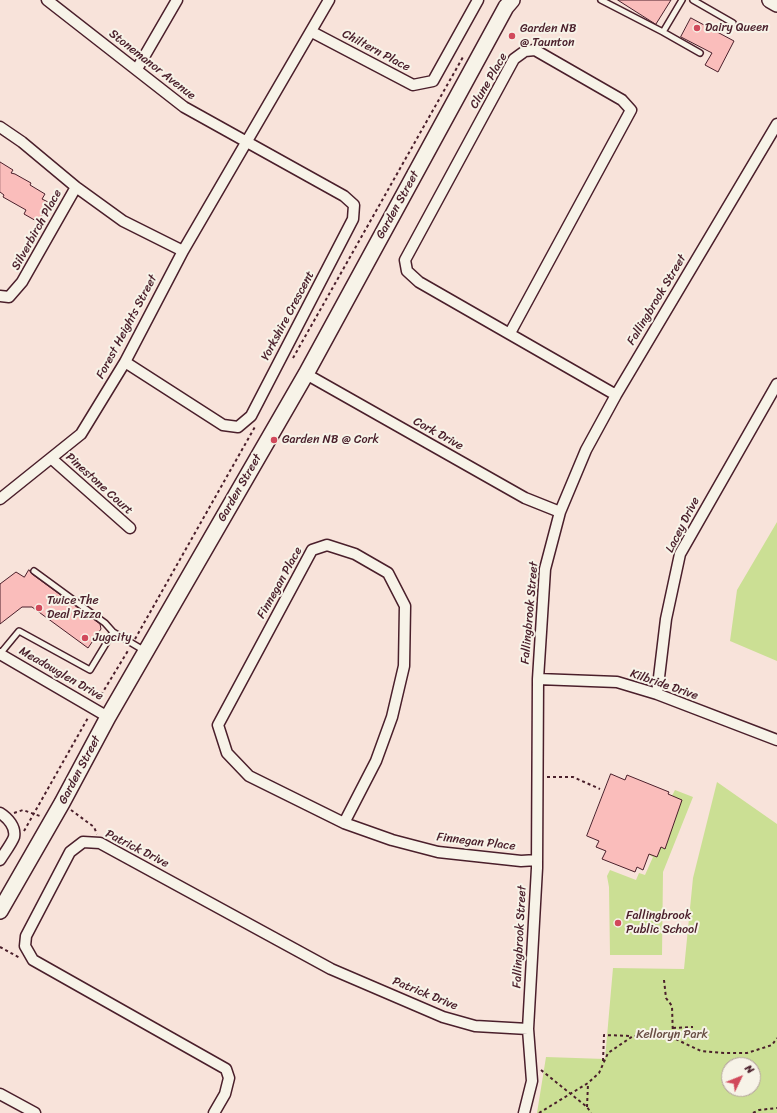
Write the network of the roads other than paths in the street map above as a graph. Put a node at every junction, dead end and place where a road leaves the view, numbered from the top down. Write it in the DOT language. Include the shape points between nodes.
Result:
graph roads {
  1 [pos="47,0"];
  2 [pos="177,0"];
  3 [pos="329,0"];
  4 [pos="478,0"];
  5 [pos="512,0"];
  6 [pos="601,0"];
  7 [pos="682,0"];
  8 [pos="693,0"];
  9 [pos="770,0"];
  10 [pos="608,2"];
  11 [pos="777,4"];
  12 [pos="733,23"];
  13 [pos="312,32"];
  14 [pos="663,32"];
  15 [pos="700,54"];
  16 [pos="137,70"];
  17 [pos="777,124"];
  18 [pos="0,127"];
  19 [pos="247,142"];
  20 [pos="76,187"];
  21 [pos="183,251"];
  22 [pos="0,296"];
  23 [pos="510,333"];
  24 [pos="125,362"];
  25 [pos="306,374"];
  26 [pos="777,384"];
  27 [pos="616,395"];
  28 [pos="52,459"];
  29 [pos="0,499"];
  30 [pos="560,512"];
  31 [pos="130,528"];
  32 [pos="34,571"];
  33 [pos="113,632"];
  34 [pos="146,651"];
  35 [pos="0,654"];
  36 [pos="538,679"];
  37 [pos="657,694"];
  38 [pos="108,717"];
  39 [pos="777,740"];
  40 [pos="3,814"];
  41 [pos="344,823"];
  42 [pos="0,860"];
  43 [pos="537,860"];
  44 [pos="0,911"];
  45 [pos="528,1029"];
  46 [pos="0,1094"];
  47 [pos="35,1113"];
  48 [pos="214,1113"];
  49 [pos="524,1113"];
  1 -- 16 [label="street, Stonemanor Avenue"];
  2 -- 16 [label="street"];
  3 -- 13 [label="street"];
  4 -- 13 [label="street, Chiltern Place" via="433,81 413,85"];
  5 -- 25 [label="street, Garden Street"];
  6 -- 10 [label="lane"];
  7 -- 14 [label="lane"];
  8 -- 12 [label="lane"];
  9 -- 11 [label="street"];
  10 -- 14 [label="lane"];
  13 -- 19 [label="street"];
  14 -- 15 [label="lane"];
  16 -- 19 [label="street, Stonemanor Avenue" via="184,107"];
  17 -- 27 [label="street, Fallingbrook Street"];
  18 -- 20 [label="street, Silverbirch Place"];
  19 -- 21 [label="street, Forest Heights Street"];
  19 -- 24 [label="street, Yorkshire Crescent" via="344,196 354,205 353,219 251,416 238,427 223,425"];
  20 -- 21 [label="street, Silverbirch Place" via="123,221"];
  20 -- 22 [label="street, Silverbirch Place" via="22,282 9,296"];
  21 -- 24 [label="street, Forest Heights Street"];
  23 -- 23 [label="street, Clune Place" via="631,110 622,100 535,50 525,51 514,60 405,260 407,271 419,282"];
  23 -- 27 [label="street, Clune Place"];
  24 -- 28 [label="street, Forest Heights Street" via="82,434"];
  25 -- 30 [label="street, Cork Drive" via="525,498"];
  25 -- 34 [label="street, Garden Street"];
  26 -- 37 [label="street, Lacey Drive" via="680,554 666,619"];
  27 -- 30 [label="street, Fallingbrook Street" via="586,450"];
  28 -- 29 [label="street, Forest Heights Street"];
  28 -- 31 [label="street, Pinestone Court"];
  30 -- 36 [label="street, Fallingbrook Street" via="545,570"];
  32 -- 33 [label="lane" via="105,623"];
  33 -- 34 [label="lane"];
  33 -- 35 [label="lane" via="90,670 19,631"];
  34 -- 38 [label="street, Garden Street"];
  35 -- 38 [label="street, Meadowglen Drive"];
  36 -- 37 [label="street, Kilbride Drive" via="617,682"];
  36 -- 43 [label="street, Fallingbrook Street"];
  37 -- 39 [label="street, Kilbride Drive"];
  38 -- 44 [label="street, Garden Street"];
  40 -- 42 [label="street" via="12,824 14,837"];
  41 -- 41 [label="street, Finnegan Place" via="376,761 392,717 404,666 404,606 388,573 355,554 327,545 312,550 218,725 226,753 249,776"];
  41 -- 43 [label="street, Finnegan Place" via="392,840 438,852 521,861"];
  43 -- 45 [label="street, Fallingbrook Street"];
  45 -- 48 [label="street, Patrick Drive" via="475,1026 443,1017 332,969 100,843 83,842 70,852 26,936 25,946 34,960 226,1069 229,1078 225,1094"];
  45 -- 49 [label="street, Fallingbrook Street" via="532,1081"];
  46 -- 47 [label="street"];
}
